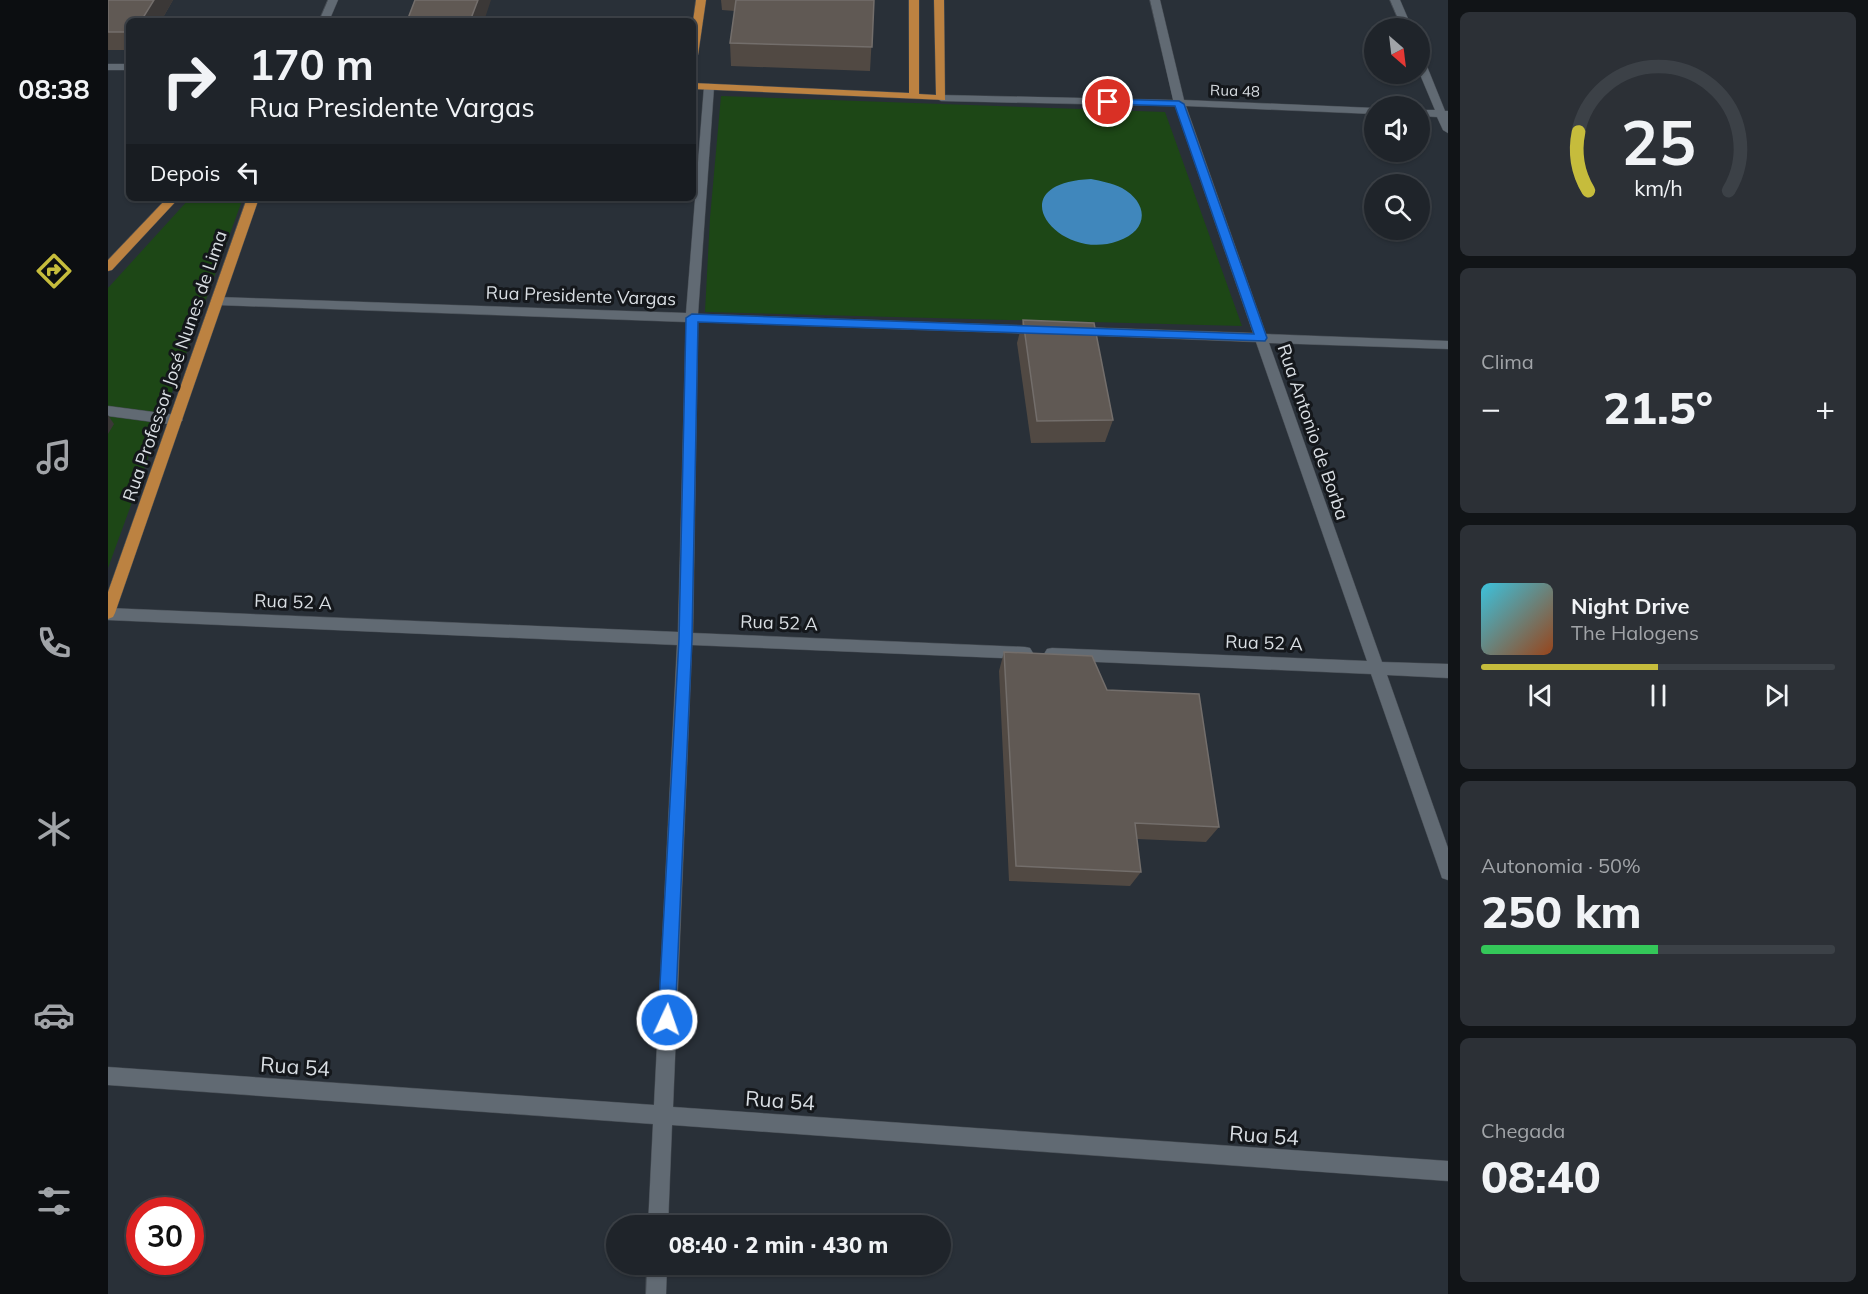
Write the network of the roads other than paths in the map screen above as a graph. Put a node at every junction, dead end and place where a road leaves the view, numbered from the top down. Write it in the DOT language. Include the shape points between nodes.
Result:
graph roads {
  1 [pos="333,0"];
  2 [pos="701,0"];
  3 [pos="914,0"];
  4 [pos="939,0"];
  5 [pos="1155,0"];
  6 [pos="1395,0"];
  7 [pos="325,18"];
  8 [pos="1403,18"];
  9 [pos="696,34"];
  10 [pos="108,67"];
  11 [pos="126,67"];
  12 [pos="1430,82"];
  13 [pos="696,86"];
  14 [pos="709,87"];
  15 [pos="914,97"];
  16 [pos="941,98"];
  17 [pos="1179,104"];
  18 [pos="1364,111"];
  19 [pos="1430,113"];
  20 [pos="1445,114"];
  21 [pos="1448,130"];
  22 [pos="170,201"];
  23 [pos="252,201"];
  24 [pos="108,267"];
  25 [pos="217,301"];
  26 [pos="692,318"];
  27 [pos="1261,338"];
  28 [pos="1448,345"];
  29 [pos="108,411"];
  30 [pos="176,420"];
  31 [pos="108,613"];
  32 [pos="685,639"];
  33 [pos="1377,668"];
  34 [pos="1448,671"];
  35 [pos="1448,872"];
  36 [pos="108,1076"];
  37 [pos="662,1115"];
  38 [pos="1448,1172"];
  39 [pos="658,1215"];
  40 [pos="657,1275"];
  41 [pos="656,1294"];
  1 -- 7 [label="street"];
  2 -- 9 [label="main road"];
  3 -- 15 [label="main road"];
  4 -- 16 [label="main road"];
  5 -- 17 [label="street, Rua Antonio de Borba"];
  6 -- 8 [label="street"];
  10 -- 11 [label="street"];
  12 -- 20 [label="street"];
  13 -- 14 [label="main road"];
  14 -- 15 [label="main road"];
  14 -- 26 [label="street"];
  15 -- 16 [label="main road, Rua 48"];
  16 -- 17 [label="street, Rua 48"];
  17 -- 18 [label="street, Rua 48"];
  17 -- 27 [label="street, Rua Antonio de Borba"];
  19 -- 20 [label="street"];
  20 -- 21 [label="street"];
  22 -- 24 [label="main road"];
  23 -- 25 [label="main road, Rua Professor José Nunes de Lima"];
  25 -- 26 [label="street, Rua Presidente Vargas"];
  25 -- 30 [label="main road, Rua Professor José Nunes de Lima"];
  26 -- 27 [label="street, Rua Presidente Vargas"];
  26 -- 32 [label="street"];
  27 -- 28 [label="street, Rua Presidente Vargas"];
  27 -- 33 [label="street, Rua Antonio de Borba"];
  29 -- 30 [label="street"];
  30 -- 31 [label="main road, Rua Professor José Nunes de Lima"];
  31 -- 32 [label="street, Rua 52 A"];
  32 -- 33 [label="street, Rua 52 A"];
  32 -- 37 [label="street"];
  33 -- 34 [label="street, Rua 52 A"];
  33 -- 35 [label="street, Rua Antonio de Borba"];
  36 -- 37 [label="street, Rua 54"];
  37 -- 38 [label="street, Rua 54"];
  37 -- 39 [label="street"];
  40 -- 41 [label="street"];
}
